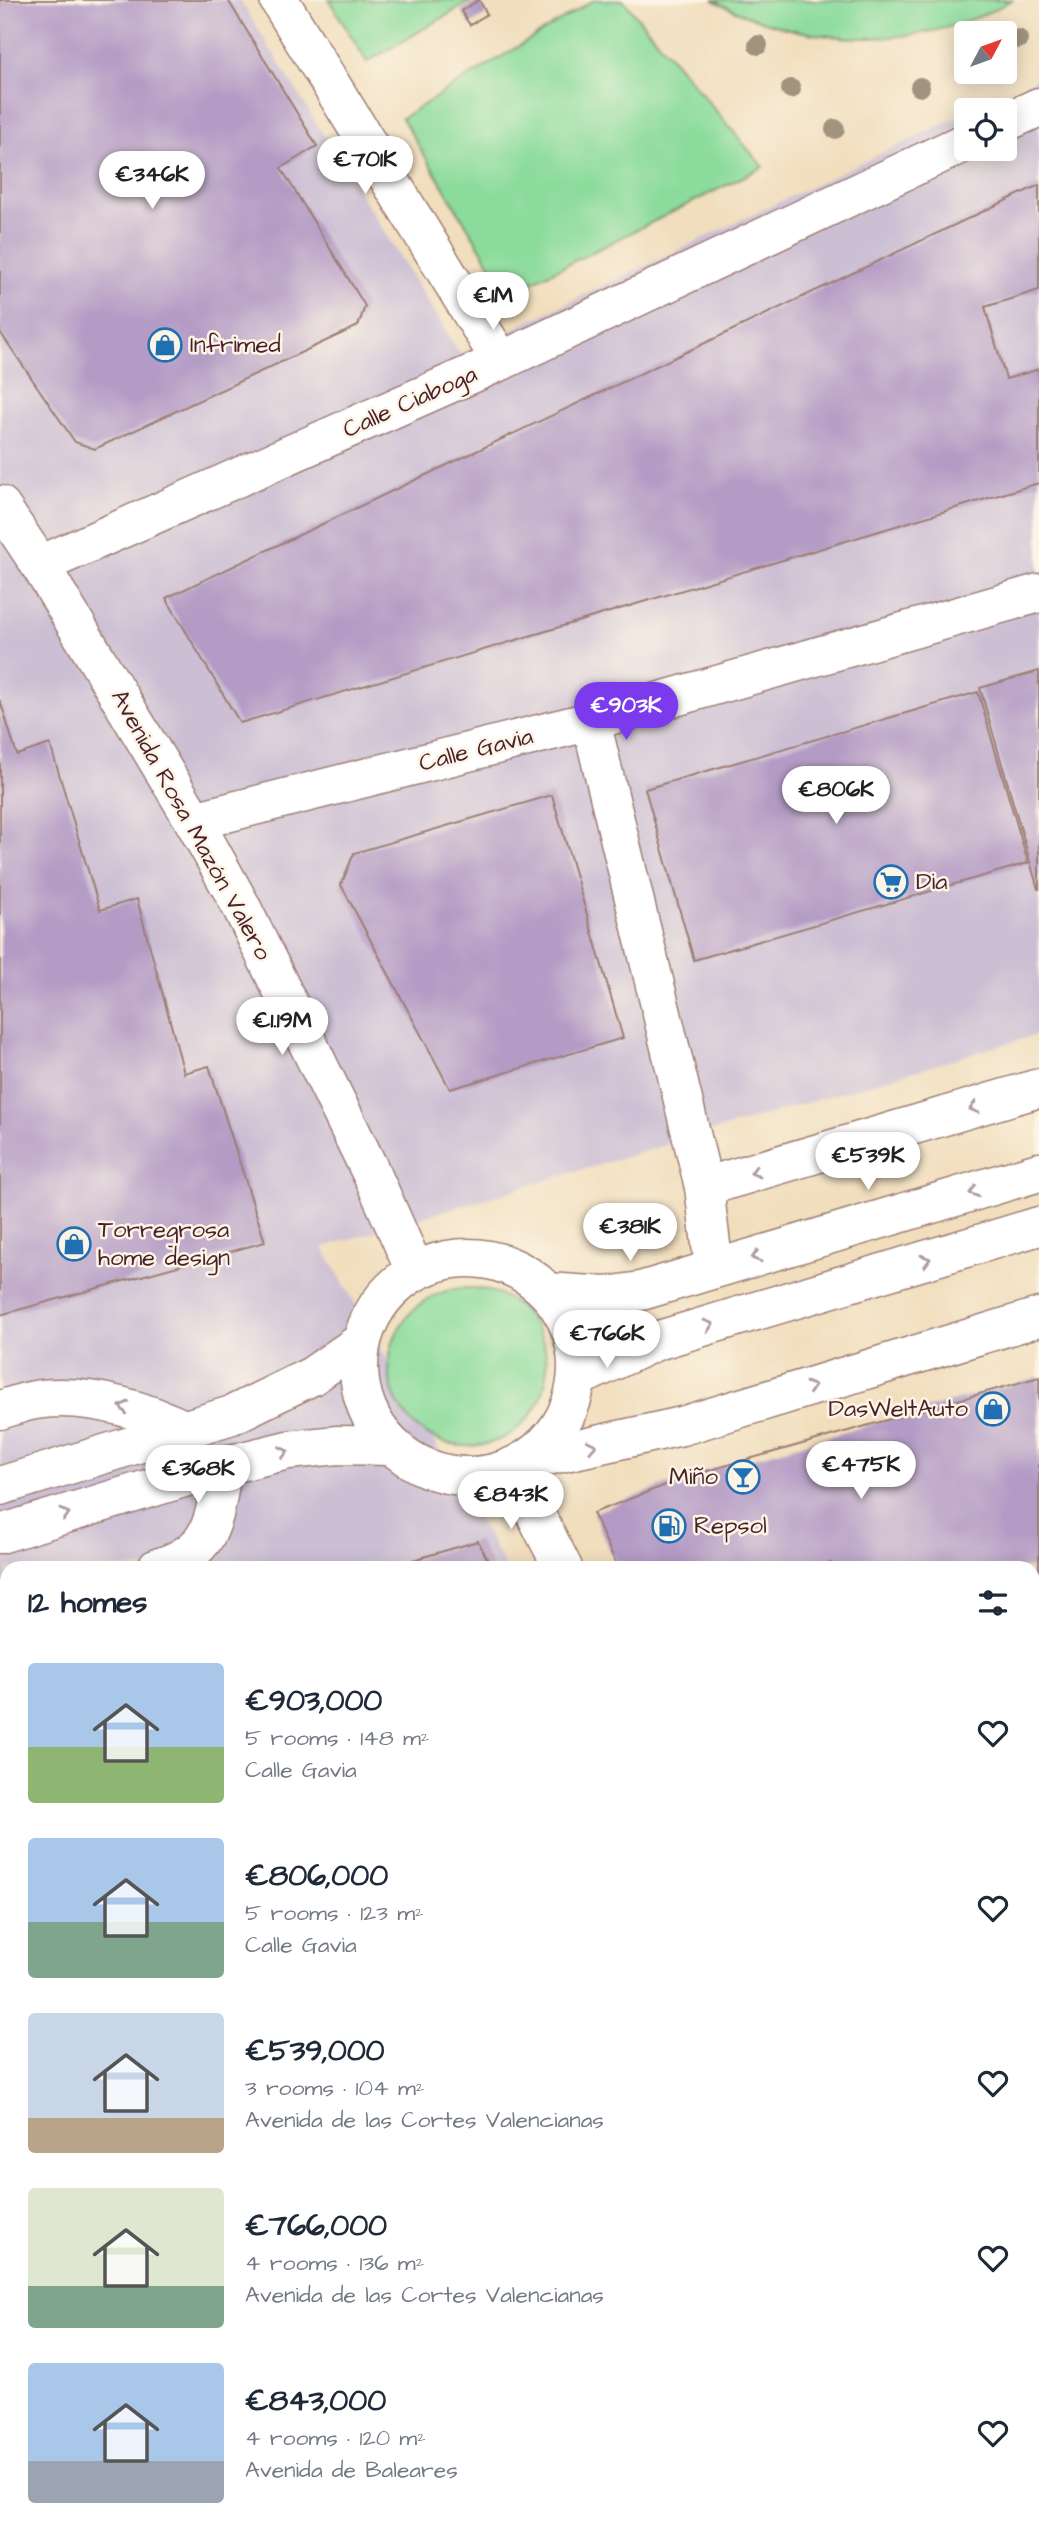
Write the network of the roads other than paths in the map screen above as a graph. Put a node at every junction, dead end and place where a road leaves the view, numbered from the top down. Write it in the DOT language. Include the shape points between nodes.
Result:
graph roads {
  1 [pos="279,0"];
  2 [pos="1039,107"];
  3 [pos="1017,117"];
  4 [pos="954,148"];
  5 [pos="501,361"];
  6 [pos="2,511"];
  7 [pos="40,565"];
  8 [pos="1039,593"];
  9 [pos="591,721"];
  10 [pos="194,821"];
  11 [pos="1039,1088"];
  12 [pos="1039,1172"];
  13 [pos="704,1187"];
  14 [pos="1039,1226"];
  15 [pos="714,1269"];
  16 [pos="415,1271"];
  17 [pos="548,1292"];
  18 [pos="1039,1317"];
  19 [pos="361,1342"];
  20 [pos="578,1378"];
  21 [pos="0,1410"];
  22 [pos="188,1430"];
  23 [pos="392,1446"];
  24 [pos="519,1464"];
  25 [pos="223,1466"];
  26 [pos="0,1486"];
  27 [pos="0,1534"];
  28 [pos="174,1561"];
  29 [pos="560,1561"];
  1 -- 5 [label="main road"];
  2 -- 3 [label="main road"];
  4 -- 5 [label="main road, Calle Ciaboga"];
  5 -- 7 [label="main road, Calle Ciaboga"];
  6 -- 7 [label="main road, Avenida Rosa Mazón Valero"];
  7 -- 10 [label="main road, Avenida Rosa Mazón Valero"];
  8 -- 9 [label="main road, Calle Gavia"];
  9 -- 10 [label="main road, Calle Gavia"];
  9 -- 13 [label="main road"];
  10 -- 16 [label="main road, Avenida Rosa Mazón Valero" via="241,905"];
  11 -- 13 [label="main road, one-way"];
  12 -- 15 [label="main road, one-way"];
  13 -- 15 [label="main road"];
  20 -- 14 [label="main road, one-way" via="656,1341"];
  15 -- 17 [label="main road" via="641,1291 606,1296"];
  16 -- 17 [label="main road" via="442,1260 499,1261"];
  16 -- 19 [label="main road" via="390,1289 372,1313"];
  17 -- 20 [label="main road" via="566,1318 576,1347"];
  24 -- 18 [label="main road, one-way" via="682,1426"];
  19 -- 22 [label="main road" via="272,1398"];
  19 -- 23 [label="main road" via="360,1387 377,1429"];
  20 -- 24 [label="main road" via="569,1410 551,1439"];
  22 -- 21 [label="main road, one-way" via="134,1409 71,1399 40,1399"];
  22 -- 26 [label="main road"];
  23 -- 24 [label="main road" via="410,1460 452,1475 474,1477"];
  25 -- 23 [label="main road, one-way" via="288,1450"];
  24 -- 29 [label="main road"];
  27 -- 25 [label="main road, one-way"];
  25 -- 28 [label="main road" via="205,1539 191,1554"];
}
